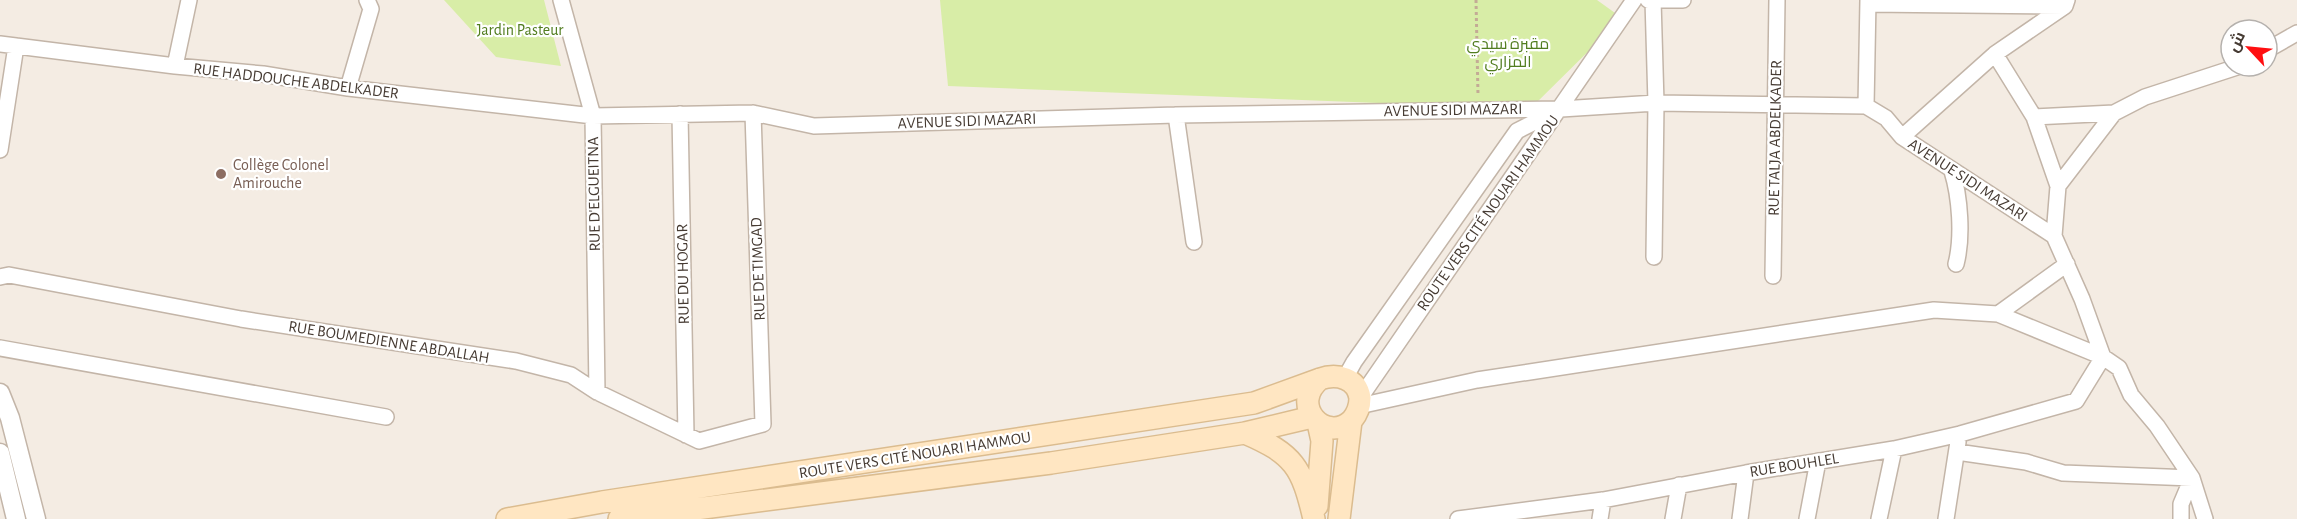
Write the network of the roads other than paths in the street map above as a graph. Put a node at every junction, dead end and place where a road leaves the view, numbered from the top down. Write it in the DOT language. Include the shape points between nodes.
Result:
graph roads {
  1 [pos="189,0"];
  2 [pos="367,0"];
  3 [pos="561,0"];
  4 [pos="1634,0"];
  5 [pos="1648,0"];
  6 [pos="1653,0"];
  7 [pos="1683,0"];
  8 [pos="1777,0"];
  9 [pos="1868,2"];
  10 [pos="2066,3"];
  11 [pos="2297,33"];
  12 [pos="2279,43"];
  13 [pos="0,44"];
  14 [pos="16,46"];
  15 [pos="1995,54"];
  16 [pos="175,66"];
  17 [pos="2219,73"];
  18 [pos="348,87"];
  19 [pos="1656,103"];
  20 [pos="1775,104"];
  21 [pos="1866,106"];
  22 [pos="1561,109"];
  23 [pos="753,113"];
  24 [pos="2114,113"];
  25 [pos="680,114"];
  26 [pos="1176,114"];
  27 [pos="593,116"];
  28 [pos="2034,117"];
  29 [pos="1902,137"];
  30 [pos="0,150"];
  31 [pos="1952,171"];
  32 [pos="2058,186"];
  33 [pos="2054,236"];
  34 [pos="1194,242"];
  35 [pos="1654,257"];
  36 [pos="1956,264"];
  37 [pos="2067,264"];
  38 [pos="1773,276"];
  39 [pos="0,277"];
  40 [pos="1998,314"];
  41 [pos="0,348"];
  42 [pos="2103,357"];
  43 [pos="1345,378"];
  44 [pos="1320,379"];
  45 [pos="597,392"];
  46 [pos="0,393"];
  47 [pos="1356,408"];
  48 [pos="386,417"];
  49 [pos="1315,420"];
  50 [pos="763,424"];
  51 [pos="1245,433"];
  52 [pos="686,435"];
  53 [pos="1960,435"];
  54 [pos="1894,449"];
  55 [pos="1957,452"];
  56 [pos="0,453"];
  57 [pos="1818,461"];
  58 [pos="1746,473"];
  59 [pos="2192,478"];
  60 [pos="1679,485"];
  61 [pos="1603,500"];
  62 [pos="1483,517"];
  63 [pos="16,519"];
  64 [pos="36,519"];
  65 [pos="507,519"];
  66 [pos="619,519"];
  67 [pos="1315,519"];
  68 [pos="1339,519"];
  69 [pos="1458,519"];
  70 [pos="1600,519"];
  71 [pos="1673,519"];
  72 [pos="1740,519"];
  73 [pos="1807,519"];
  74 [pos="1879,519"];
  75 [pos="1946,519"];
  76 [pos="2181,519"];
  77 [pos="2205,519"];
  1 -- 16 [label="street"];
  2 -- 18 [label="street" via="371,9"];
  3 -- 27 [label="street, RUE D'ELGUEITNA"];
  4 -- 22 [label="street"];
  5 -- 6 [label="street"];
  6 -- 7 [label="street"];
  6 -- 19 [label="street"];
  8 -- 20 [label="street, RUE TALJA ABDELKADER"];
  9 -- 10 [label="street"];
  9 -- 21 [label="street"];
  10 -- 15 [label="street"];
  11 -- 12 [label="street"];
  13 -- 14 [label="street, RUE HADDOUCHE ABDELKADER"];
  14 -- 16 [label="street, RUE HADDOUCHE ABDELKADER"];
  14 -- 30 [label="street"];
  15 -- 28 [label="street"];
  15 -- 29 [label="street"];
  16 -- 18 [label="street, RUE HADDOUCHE ABDELKADER"];
  17 -- 24 [label="street" via="2145,97"];
  18 -- 27 [label="street, RUE HADDOUCHE ABDELKADER"];
  19 -- 20 [label="street, AVENUE SIDI MAZARI"];
  19 -- 22 [label="street, AVENUE SIDI MAZARI"];
  19 -- 35 [label="street"];
  20 -- 21 [label="street, AVENUE SIDI MAZARI"];
  20 -- 38 [label="street, RUE TALJA ABDELKADER"];
  21 -- 29 [label="street, AVENUE SIDI MAZARI" via="1886,118"];
  22 -- 26 [label="street, AVENUE SIDI MAZARI"];
  22 -- 43 [label="street, ROUTE VERS CITÉ NOUARI HAMMOU" via="1517,131"];
  22 -- 47 [label="street, ROUTE VERS CITÉ NOUARI HAMMOU"];
  23 -- 25 [label="street, AVENUE SIDI MAZARI"];
  23 -- 26 [label="street, AVENUE SIDI MAZARI" via="814,126"];
  23 -- 50 [label="street, RUE DE TIMGAD"];
  24 -- 28 [label="street"];
  24 -- 32 [label="street"];
  25 -- 27 [label="street, AVENUE SIDI MAZARI"];
  25 -- 52 [label="street, RUE DU HOGAR"];
  26 -- 34 [label="street"];
  27 -- 45 [label="street, RUE D'ELGUEITNA"];
  28 -- 32 [label="street"];
  29 -- 31 [label="street, AVENUE SIDI MAZARI"];
  31 -- 33 [label="street, AVENUE SIDI MAZARI"];
  31 -- 36 [label="street" via="1960,247"];
  32 -- 33 [label="street"];
  33 -- 37 [label="street"];
  37 -- 40 [label="street"];
  37 -- 42 [label="street"];
  39 -- 45 [label="street, RUE BOUMEDIENNE ABDALLAH" via="9,275 241,319 516,361 571,375"];
  40 -- 42 [label="street"];
  40 -- 47 [label="street" via="1934,310 1477,380"];
  41 -- 48 [label="street"];
  42 -- 53 [label="street, RUE BOUHLEL" via="2076,401"];
  42 -- 59 [label="street" via="2119,368 2132,395"];
  43 -- 44 [label="main road" via="1337,375"];
  43 -- 47 [label="main road" via="1352,383"];
  44 -- 49 [label="main road" via="1307,400"];
  44 -- 65 [label="main road, ROUTE VERS CITÉ NOUARI HAMMOU" via="1254,403"];
  45 -- 52 [label="street, RUE BOUMEDIENNE ABDALLAH"];
  46 -- 64 [label="street"];
  47 -- 49 [label="main road" via="1335,428"];
  47 -- 68 [label="main road"];
  49 -- 51 [label="main road, ROUTE VERS CITÉ NOUARI HAMMOU"];
  49 -- 67 [label="main road" via="1322,441"];
  50 -- 52 [label="street, RUE BOUMEDIENNE ABDALLAH" via="699,441"];
  51 -- 66 [label="main road, ROUTE VERS CITÉ NOUARI HAMMOU" via="1051,463"];
  51 -- 67 [label="main road" via="1288,456 1302,477"];
  53 -- 54 [label="street, RUE BOUHLEL"];
  53 -- 55 [label="street"];
  54 -- 57 [label="street, RUE BOUHLEL"];
  54 -- 74 [label="street"];
  55 -- 59 [label="street" via="2026,462 2063,473"];
  55 -- 75 [label="street"];
  56 -- 63 [label="street"];
  57 -- 58 [label="street, RUE BOUHLEL"];
  57 -- 73 [label="street"];
  58 -- 60 [label="street, RUE BOUHLEL"];
  58 -- 72 [label="street"];
  59 -- 76 [label="street" via="2181,504"];
  59 -- 77 [label="street"];
  60 -- 61 [label="street, RUE BOUHLEL"];
  60 -- 71 [label="street"];
  61 -- 62 [label="street, RUE BOUHLEL"];
  61 -- 70 [label="street"];
  62 -- 69 [label="street, RUE BOUHLEL"];
}
